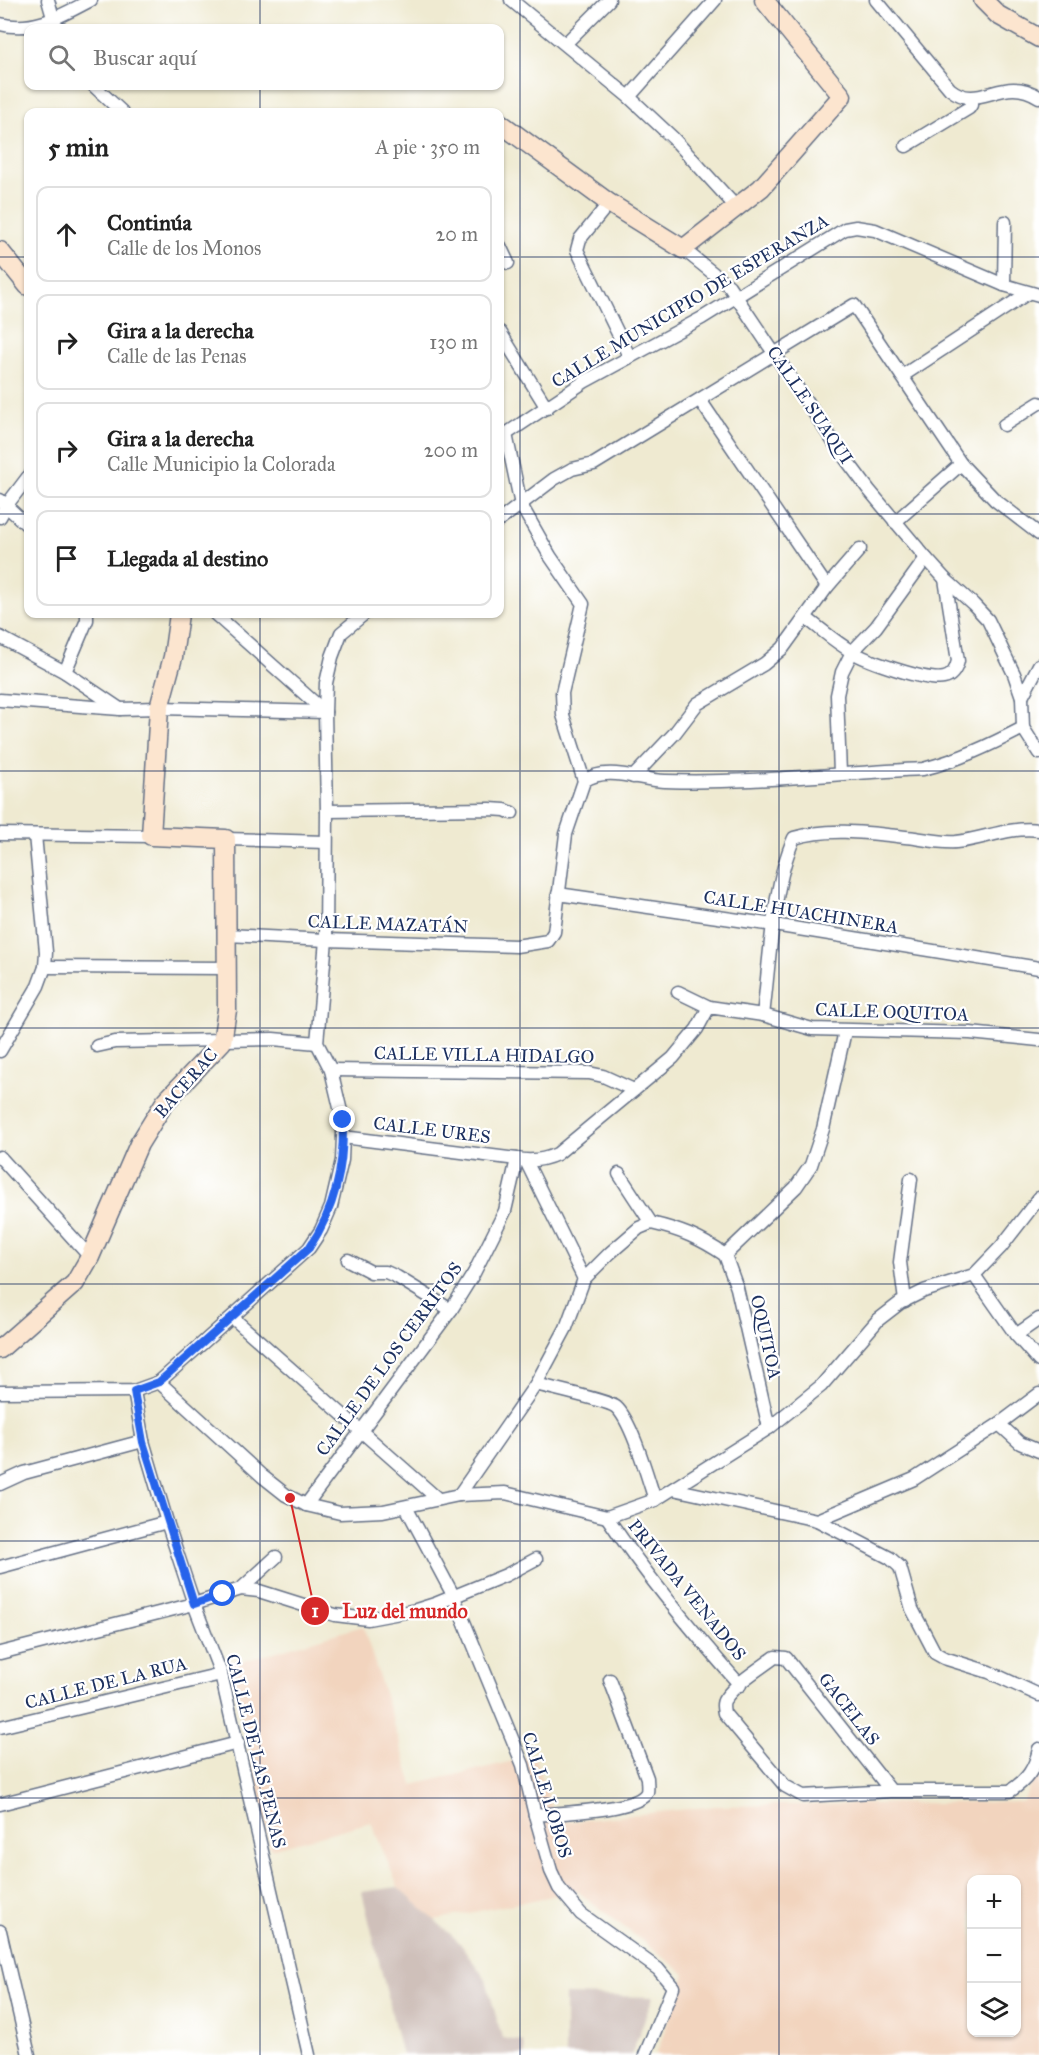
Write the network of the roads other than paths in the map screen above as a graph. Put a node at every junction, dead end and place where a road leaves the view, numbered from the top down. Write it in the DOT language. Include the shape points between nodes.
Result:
graph roads {
  1 [pos="48,0"];
  2 [pos="91,0"];
  3 [pos="511,0"];
  4 [pos="609,0"];
  5 [pos="715,0"];
  6 [pos="764,0"];
  7 [pos="876,0"];
  8 [pos="983,0"];
  9 [pos="0,24"];
  10 [pos="55,24"];
  11 [pos="24,27"];
  12 [pos="1039,38"];
  13 [pos="567,44"];
  14 [pos="98,90"];
  15 [pos="629,97"];
  16 [pos="1039,97"];
  17 [pos="971,98"];
  18 [pos="118,108"];
  19 [pos="504,126"];
  20 [pos="906,146"];
  21 [pos="609,203"];
  22 [pos="736,208"];
  23 [pos="1005,222"];
  24 [pos="682,249"];
  25 [pos="0,251"];
  26 [pos="504,254"];
  27 [pos="508,263"];
  28 [pos="24,281"];
  29 [pos="1004,285"];
  30 [pos="1034,294"];
  31 [pos="738,297"];
  32 [pos="504,338"];
  33 [pos="774,353"];
  34 [pos="629,356"];
  35 [pos="902,376"];
  36 [pos="700,400"];
  37 [pos="1039,403"];
  38 [pos="547,408"];
  39 [pos="1004,425"];
  40 [pos="504,433"];
  41 [pos="504,438"];
  42 [pos="961,464"];
  43 [pos="24,482"];
  44 [pos="521,505"];
  45 [pos="2,507"];
  46 [pos="504,517"];
  47 [pos="895,522"];
  48 [pos="24,523"];
  49 [pos="1039,534"];
  50 [pos="860,549"];
  51 [pos="926,558"];
  52 [pos="945,579"];
  53 [pos="827,587"];
  54 [pos="87,618"];
  55 [pos="178,618"];
  56 [pos="219,618"];
  57 [pos="359,618"];
  58 [pos="806,618"];
  59 [pos="0,637"];
  60 [pos="852,652"];
  61 [pos="1039,665"];
  62 [pos="65,672"];
  63 [pos="1022,697"];
  64 [pos="0,700"];
  65 [pos="159,708"];
  66 [pos="120,710"];
  67 [pos="325,712"];
  68 [pos="1023,728"];
  69 [pos="1039,753"];
  70 [pos="840,773"];
  71 [pos="633,777"];
  72 [pos="584,781"];
  73 [pos="327,811"];
  74 [pos="512,813"];
  75 [pos="1039,830"];
  76 [pos="0,834"];
  77 [pos="35,835"];
  78 [pos="151,836"];
  79 [pos="226,839"];
  80 [pos="326,842"];
  81 [pos="558,894"];
  82 [pos="774,925"];
  83 [pos="227,935"];
  84 [pos="326,940"];
  85 [pos="45,967"];
  86 [pos="228,968"];
  87 [pos="1039,968"];
  88 [pos="678,992"];
  89 [pos="709,1007"];
  90 [pos="763,1015"];
  91 [pos="845,1031"];
  92 [pos="1039,1040"];
  93 [pos="222,1042"];
  94 [pos="316,1043"];
  95 [pos="97,1046"];
  96 [pos="1,1048"];
  97 [pos="331,1070"];
  98 [pos="634,1090"];
  99 [pos="343,1137"];
  100 [pos="0,1157"];
  101 [pos="521,1160"];
  102 [pos="619,1174"];
  103 [pos="911,1179"];
  104 [pos="1039,1198"];
  105 [pos="651,1223"];
  106 [pos="725,1256"];
  107 [pos="90,1257"];
  108 [pos="348,1260"];
  109 [pos="974,1275"];
  110 [pos="584,1279"];
  111 [pos="905,1301"];
  112 [pos="451,1310"];
  113 [pos="233,1318"];
  114 [pos="1039,1319"];
  115 [pos="1016,1335"];
  116 [pos="0,1349"];
  117 [pos="1039,1361"];
  118 [pos="159,1382"];
  119 [pos="536,1384"];
  120 [pos="134,1391"];
  121 [pos="0,1392"];
  122 [pos="1039,1394"];
  123 [pos="999,1424"];
  124 [pos="769,1428"];
  125 [pos="360,1431"];
  126 [pos="143,1442"];
  127 [pos="1039,1451"];
  128 [pos="0,1484"];
  129 [pos="673,1489"];
  130 [pos="459,1494"];
  131 [pos="438,1499"];
  132 [pos="655,1500"];
  133 [pos="306,1505"];
  134 [pos="406,1507"];
  135 [pos="607,1517"];
  136 [pos="817,1520"];
  137 [pos="167,1522"];
  138 [pos="276,1557"];
  139 [pos="536,1559"];
  140 [pos="0,1567"];
  141 [pos="241,1589"];
  142 [pos="453,1595"];
  143 [pos="194,1604"];
  144 [pos="0,1653"];
  145 [pos="220,1674"];
  146 [pos="610,1680"];
  147 [pos="740,1685"];
  148 [pos="1039,1695"];
  149 [pos="0,1726"];
  150 [pos="238,1743"];
  151 [pos="1039,1749"];
  152 [pos="891,1791"];
  153 [pos="0,1804"];
  154 [pos="535,1815"];
  155 [pos="0,1931"];
  156 [pos="29,2055"];
  157 [pos="309,2055"];
  158 [pos="645,2055"];
  1 -- 10 [label="street"];
  2 -- 10 [label="street"];
  3 -- 13 [label="street"];
  4 -- 13 [label="street"];
  5 -- 15 [label="street"];
  6 -- 22 [label="street" via="842,96 774,175"];
  7 -- 17 [label="street" via="950,89"];
  8 -- 12 [label="street" via="998,15"];
  9 -- 11 [label="street"];
  13 -- 15 [label="street"];
  14 -- 18 [label="street"];
  15 -- 22 [label="street" via="673,138"];
  16 -- 17 [label="street" via="1013,88"];
  17 -- 20 [label="street" via="969,108"];
  19 -- 21 [label="street, CALLE SUAQUI"];
  21 -- 24 [label="street, CALLE SUAQUI"];
  21 -- 34 [label="street" via="580,239 577,250"];
  22 -- 24 [label="street"];
  23 -- 29 [label="street"];
  24 -- 31 [label="street, CALLE SUAQUI"];
  25 -- 28 [label="street"];
  26 -- 27 [label="street"];
  29 -- 30 [label="street, CALLE MUNICIPIO DE ESPERANZA"];
  29 -- 31 [label="street, CALLE MUNICIPIO DE ESPERANZA" via="875,230 856,226 845,229"];
  30 -- 35 [label="street"];
  31 -- 33 [label="street, CALLE SUAQUI"];
  31 -- 34 [label="street, CALLE MUNICIPIO DE ESPERANZA"];
  32 -- 38 [label="street"];
  33 -- 35 [label="street" via="854,305"];
  33 -- 36 [label="street"];
  33 -- 47 [label="street, CALLE SUAQUI" via="839,450"];
  34 -- 38 [label="street, CALLE MUNICIPIO DE ESPERANZA"];
  35 -- 42 [label="street"];
  36 -- 44 [label="street" via="594,464 572,469 554,479"];
  36 -- 53 [label="street"];
  37 -- 39 [label="street"];
  38 -- 40 [label="street, CALLE MUNICIPIO DE ESPERANZA"];
  41 -- 44 [label="street"];
  42 -- 47 [label="street"];
  42 -- 49 [label="street" via="995,500"];
  43 -- 45 [label="street"];
  44 -- 46 [label="street"];
  44 -- 72 [label="street" via="583,604 561,693 563,715"];
  45 -- 48 [label="street"];
  47 -- 51 [label="street, CALLE SUAQUI"];
  50 -- 53 [label="street"];
  51 -- 52 [label="street, CALLE SUAQUI"];
  51 -- 60 [label="street" via="876,627"];
  52 -- 60 [label="street" via="958,661 947,677 934,679"];
  52 -- 63 [label="street, CALLE SUAQUI" via="988,620"];
  53 -- 58 [label="street"];
  54 -- 62 [label="street"];
  55 -- 65 [label="street"];
  56 -- 67 [label="street"];
  57 -- 67 [label="street" via="341,633 332,657"];
  58 -- 60 [label="street"];
  58 -- 71 [label="street" via="783,648 764,664 697,704"];
  59 -- 62 [label="street"];
  60 -- 70 [label="street" via="837,694"];
  61 -- 63 [label="street"];
  62 -- 66 [label="street"];
  63 -- 68 [label="street, CALLE SUAQUI"];
  64 -- 66 [label="street"];
  65 -- 66 [label="street"];
  65 -- 67 [label="street"];
  65 -- 78 [label="street"];
  67 -- 73 [label="street"];
  68 -- 69 [label="street"];
  68 -- 70 [label="street" via="951,762 923,769"];
  70 -- 71 [label="street" via="703,782"];
  71 -- 72 [label="street" via="605,773"];
  72 -- 81 [label="street" via="566,834"];
  73 -- 74 [label="street" via="490,809"];
  73 -- 80 [label="street"];
  75 -- 82 [label="street" via="955,842 845,833 809,833 794,838 785,858"];
  76 -- 77 [label="street"];
  77 -- 78 [label="street"];
  77 -- 85 [label="street"];
  78 -- 79 [label="street"];
  79 -- 80 [label="street"];
  79 -- 83 [label="street, BACERAC"];
  80 -- 84 [label="street"];
  81 -- 82 [label="street, CALLE HUACHINERA"];
  81 -- 84 [label="street, CALLE MAZATÁN" via="554,932 548,941 516,946"];
  82 -- 87 [label="street, CALLE HUACHINERA"];
  82 -- 90 [label="street"];
  83 -- 84 [label="street, CALLE MAZATÁN"];
  83 -- 86 [label="street, BACERAC"];
  84 -- 94 [label="street"];
  85 -- 86 [label="street"];
  85 -- 96 [label="street"];
  86 -- 93 [label="street, BACERAC"];
  88 -- 89 [label="street, CALLE OQUITOA"];
  89 -- 90 [label="street, CALLE OQUITOA"];
  89 -- 98 [label="street" via="673,1058"];
  90 -- 91 [label="street, CALLE OQUITOA" via="813,1029"];
  91 -- 92 [label="street, CALLE OQUITOA" via="970,1033"];
  91 -- 106 [label="street" via="811,1165 796,1187"];
  93 -- 94 [label="street"];
  93 -- 95 [label="street" via="115,1042"];
  93 -- 107 [label="street, BACERAC" via="165,1102 139,1144"];
  94 -- 97 [label="street"];
  97 -- 98 [label="street, CALLE VILLA HIDALGO" via="589,1073"];
  97 -- 99 [label="street"];
  98 -- 101 [label="street" via="557,1154 544,1160"];
  99 -- 101 [label="street, CALLE URES"];
  99 -- 113 [label="street" via="332,1207 321,1230 309,1248"];
  100 -- 107 [label="street"];
  101 -- 110 [label="street"];
  101 -- 112 [label="street, CALLE DE LOS CERRITOS" via="488,1248"];
  102 -- 105 [label="street"];
  103 -- 111 [label="street" via="900,1262"];
  104 -- 109 [label="street" via="1002,1248"];
  105 -- 106 [label="street" via="705,1241"];
  105 -- 110 [label="street" via="639,1228"];
  106 -- 124 [label="street, OQUITOA" via="737,1287"];
  107 -- 116 [label="street, BACERAC" via="75,1283"];
  108 -- 112 [label="street" via="371,1272 397,1277"];
  109 -- 111 [label="street"];
  109 -- 115 [label="street"];
  110 -- 119 [label="street" via="566,1328"];
  111 -- 124 [label="street" via="878,1320 821,1386"];
  112 -- 125 [label="street, CALLE DE LOS CERRITOS"];
  113 -- 118 [label="street"];
  113 -- 125 [label="street"];
  114 -- 115 [label="street"];
  115 -- 117 [label="street"];
  118 -- 120 [label="street"];
  118 -- 133 [label="street" via="262,1476"];
  119 -- 130 [label="street"];
  119 -- 132 [label="street" via="615,1406 636,1444"];
  120 -- 121 [label="street"];
  120 -- 126 [label="street, CALLE DE LAS PENAS"];
  122 -- 123 [label="street"];
  123 -- 127 [label="street" via="1020,1443"];
  123 -- 136 [label="street" via="914,1479"];
  124 -- 129 [label="street"];
  125 -- 131 [label="street"];
  125 -- 133 [label="street, CALLE DE LOS CERRITOS"];
  126 -- 128 [label="street" via="24,1473"];
  126 -- 137 [label="street, CALLE DE LAS PENAS"];
  129 -- 132 [label="street"];
  129 -- 136 [label="street"];
  130 -- 131 [label="street"];
  130 -- 135 [label="street" via="505,1493"];
  131 -- 134 [label="street"];
  132 -- 135 [label="street"];
  133 -- 134 [label="street" via="340,1513"];
  134 -- 142 [label="street, CALLE LOBOS"];
  135 -- 147 [label="street, PRIVADA VENADOS" via="681,1618"];
  136 -- 148 [label="street" via="900,1567 912,1609 935,1653 988,1671"];
  137 -- 140 [label="street"];
  137 -- 143 [label="street, CALLE DE LAS PENAS"];
  138 -- 141 [label="street"];
  139 -- 142 [label="street"];
  141 -- 142 [label="street" via="335,1615 368,1619 416,1610"];
  141 -- 143 [label="street"];
  142 -- 154 [label="street, CALLE LOBOS" via="523,1765"];
  143 -- 144 [label="street"];
  143 -- 145 [label="street, CALLE DE LAS PENAS"];
  145 -- 149 [label="street, CALLE DE LA RUA"];
  145 -- 150 [label="street, CALLE DE LAS PENAS"];
  146 -- 154 [label="street" via="647,1778 647,1791 639,1800 624,1806"];
  147 -- 152 [label="street, GACELAS" via="775,1657 786,1658"];
  147 -- 152 [label="street" via="723,1700 724,1713 791,1791 803,1796"];
  150 -- 153 [label="street"];
  150 -- 157 [label="street, CALLE DE LAS PENAS"];
  151 -- 152 [label="street" via="1036,1764 1025,1781 1010,1791"];
  154 -- 158 [label="street, CALLE LOBOS" via="551,1871 560,1888 581,1914 658,1969 673,1987"];
  155 -- 156 [label="street"];
}
